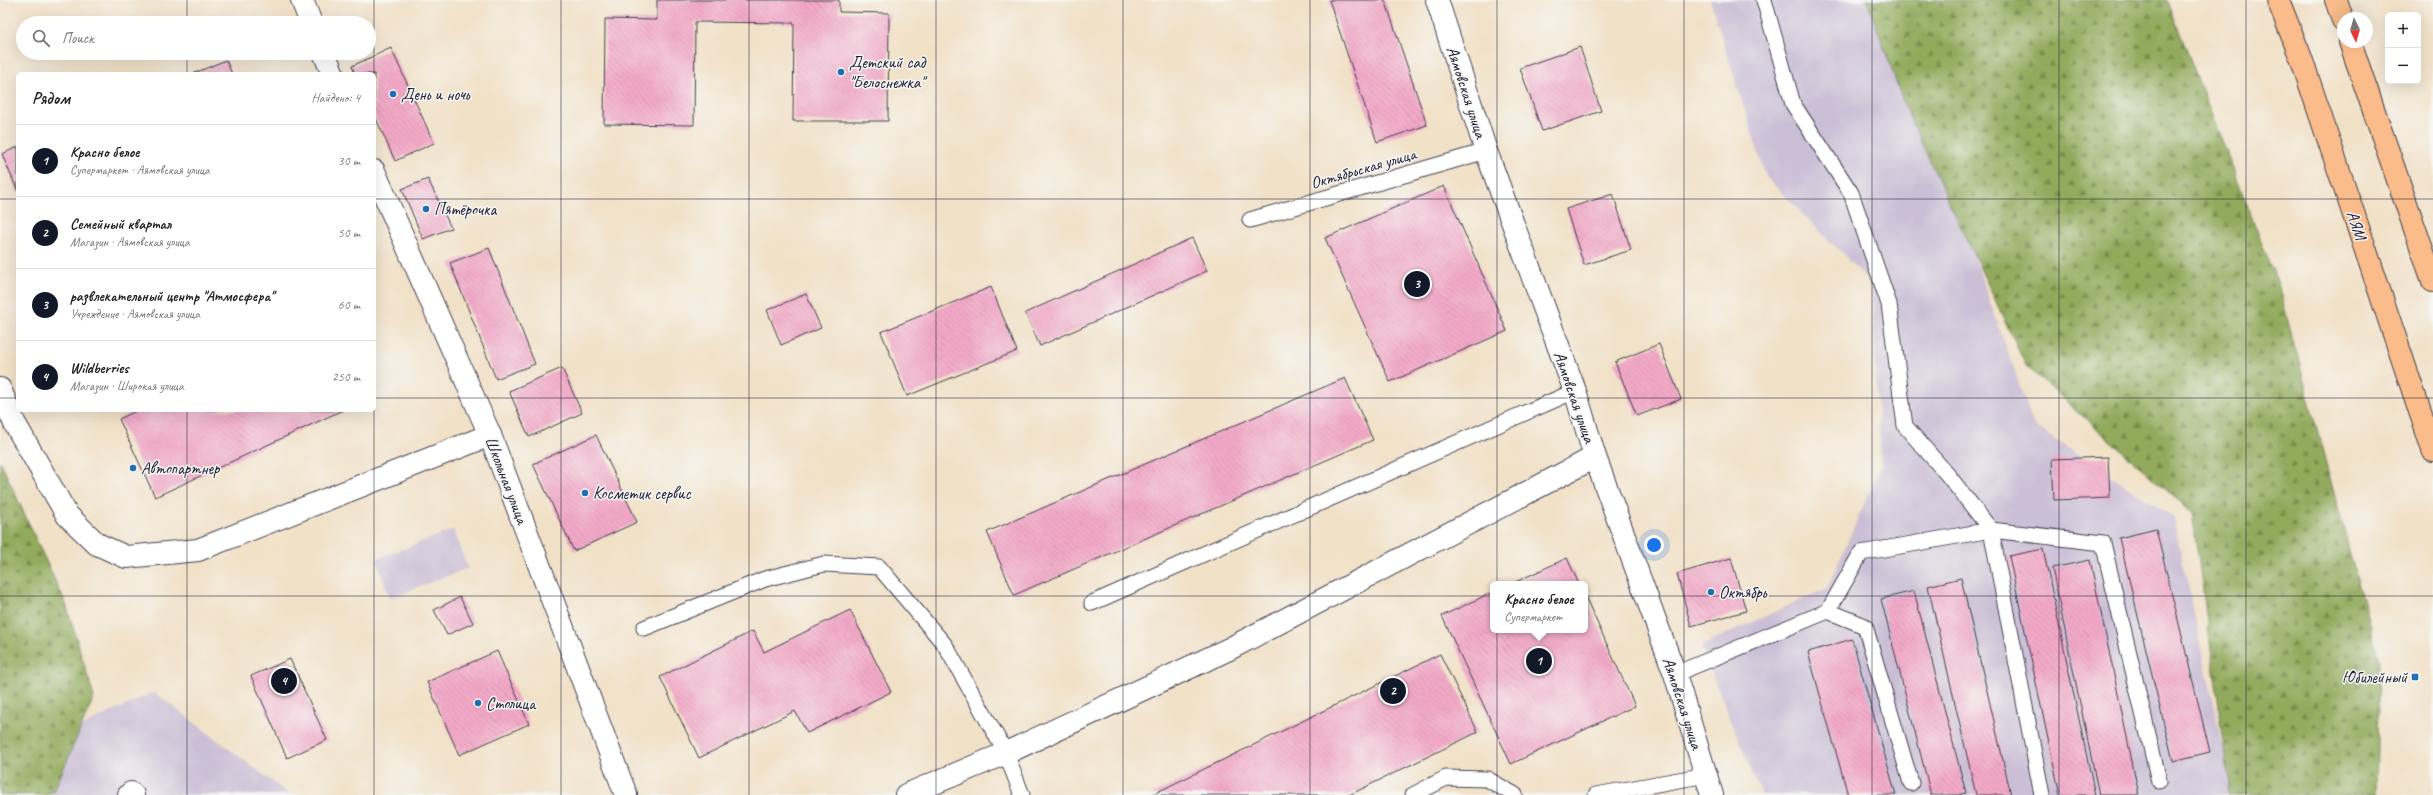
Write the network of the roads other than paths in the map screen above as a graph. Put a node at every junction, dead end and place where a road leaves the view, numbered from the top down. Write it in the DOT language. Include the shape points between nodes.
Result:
graph roads {
  1 [pos="302,0"];
  2 [pos="1437,0"];
  3 [pos="1764,0"];
  4 [pos="2278,0"];
  5 [pos="2336,0"];
  6 [pos="2340,12"];
  7 [pos="309,16"];
  8 [pos="2352,48"];
  9 [pos="327,60"];
  10 [pos="332,72"];
  11 [pos="1486,151"];
  12 [pos="376,176"];
  13 [pos="1250,220"];
  14 [pos="2433,281"];
  15 [pos="0,389"];
  16 [pos="1575,391"];
  17 [pos="490,435"];
  18 [pos="2433,450"];
  19 [pos="1595,457"];
  20 [pos="1991,530"];
  21 [pos="1092,603"];
  22 [pos="1828,611"];
  23 [pos="644,628"];
  24 [pos="1675,674"];
  25 [pos="1006,753"];
  26 [pos="2159,781"];
  27 [pos="1911,783"];
  28 [pos="1709,785"];
  29 [pos="129,795"];
  30 [pos="133,795"];
  31 [pos="626,795"];
  32 [pos="906,795"];
  33 [pos="1022,795"];
  34 [pos="1413,795"];
  35 [pos="1515,795"];
  36 [pos="1596,795"];
  37 [pos="2042,795"];
  1 -- 7 [label="street"];
  2 -- 11 [label="street, Аямовская улица"];
  3 -- 20 [label="lane" via="1793,104 1852,193 1889,304 1905,426"];
  4 -- 18 [label="highway, АЯМ" via="2303,66"];
  5 -- 6 [label="highway"];
  8 -- 14 [label="highway"];
  9 -- 10 [label="street"];
  11 -- 13 [label="lane, Октябрьская улица"];
  11 -- 16 [label="street, Аямовская улица"];
  12 -- 17 [label="street, Школьная улица"];
  15 -- 17 [label="street" via="15,424 67,515 97,544 126,557 198,550"];
  16 -- 19 [label="street, Аямовская улица"];
  16 -- 21 [label="lane"];
  17 -- 31 [label="street, Школьная улица"];
  19 -- 24 [label="street, Аямовская улица"];
  19 -- 25 [label="street" via="1229,649"];
  20 -- 22 [label="lane" via="1861,553"];
  20 -- 26 [label="lane" via="2103,542"];
  20 -- 37 [label="lane"];
  22 -- 24 [label="lane"];
  22 -- 27 [label="lane" via="1865,626"];
  23 -- 25 [label="lane" via="765,579 824,564 879,567 945,645"];
  24 -- 28 [label="street, Аямовская улица"];
  25 -- 32 [label="street"];
  25 -- 33 [label="lane"];
  28 -- 36 [label="lane"];
  29 -- 30 [label="street"];
  34 -- 35 [label="lane" via="1446,778 1487,779"];
}
